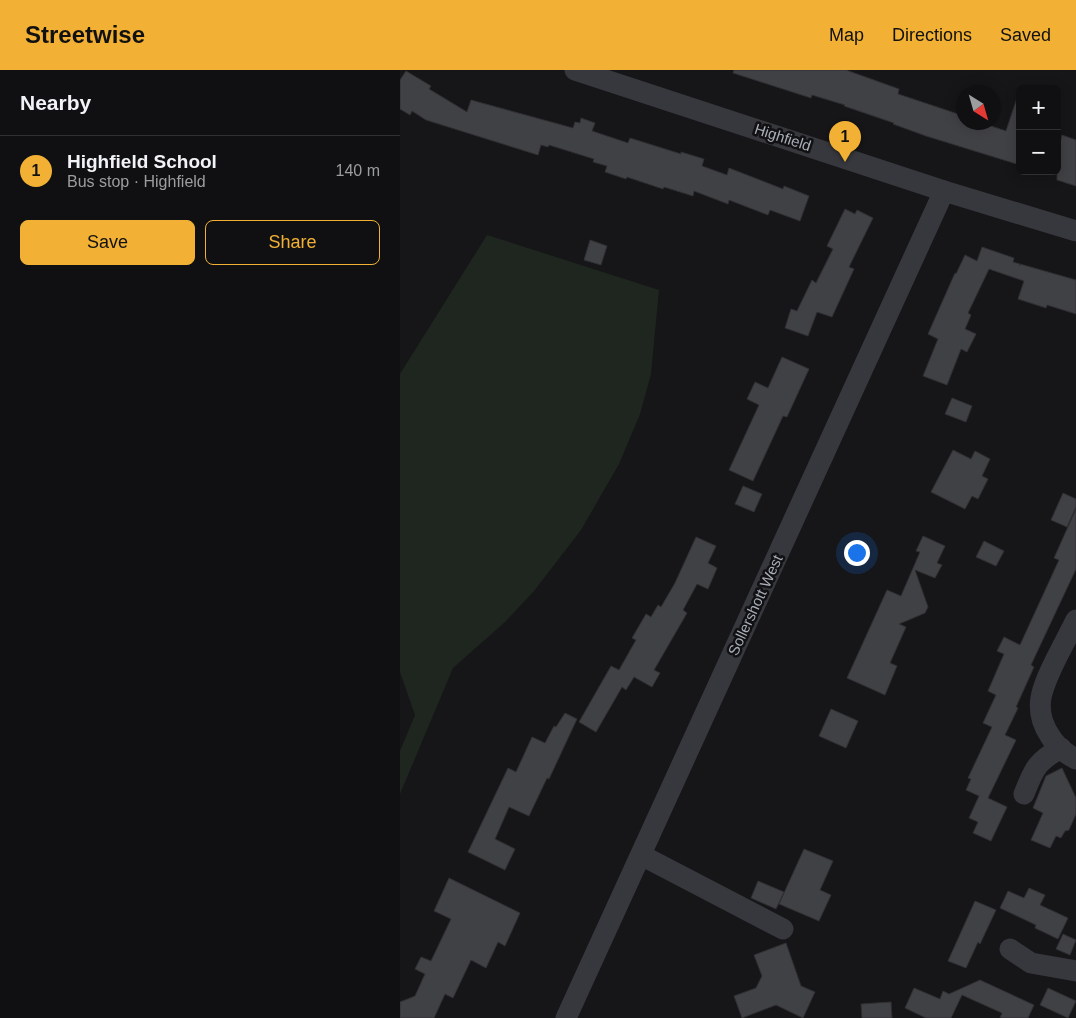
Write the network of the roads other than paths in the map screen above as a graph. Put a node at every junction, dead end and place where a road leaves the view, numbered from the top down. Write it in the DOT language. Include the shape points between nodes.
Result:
graph roads {
  1 [pos="575,70"];
  2 [pos="944,191"];
  3 [pos="1076,230"];
  4 [pos="1076,620"];
  5 [pos="1068,754"];
  6 [pos="1024,794"];
  7 [pos="641,855"];
  8 [pos="783,929"];
  9 [pos="1010,949"];
  10 [pos="1076,971"];
  11 [pos="566,1018"];
  1 -- 2 [label="street, Highfield"];
  2 -- 3 [label="street, Highfield"];
  2 -- 7 [label="street, Sollershott West"];
  4 -- 5 [label="street" via="1045,682 1040,707 1041,719 1053,740"];
  5 -- 6 [label="street" via="1047,756 1035,767"];
  7 -- 8 [label="street"];
  7 -- 11 [label="street, Sollershott West"];
  9 -- 10 [label="street" via="1031,962"];
}
